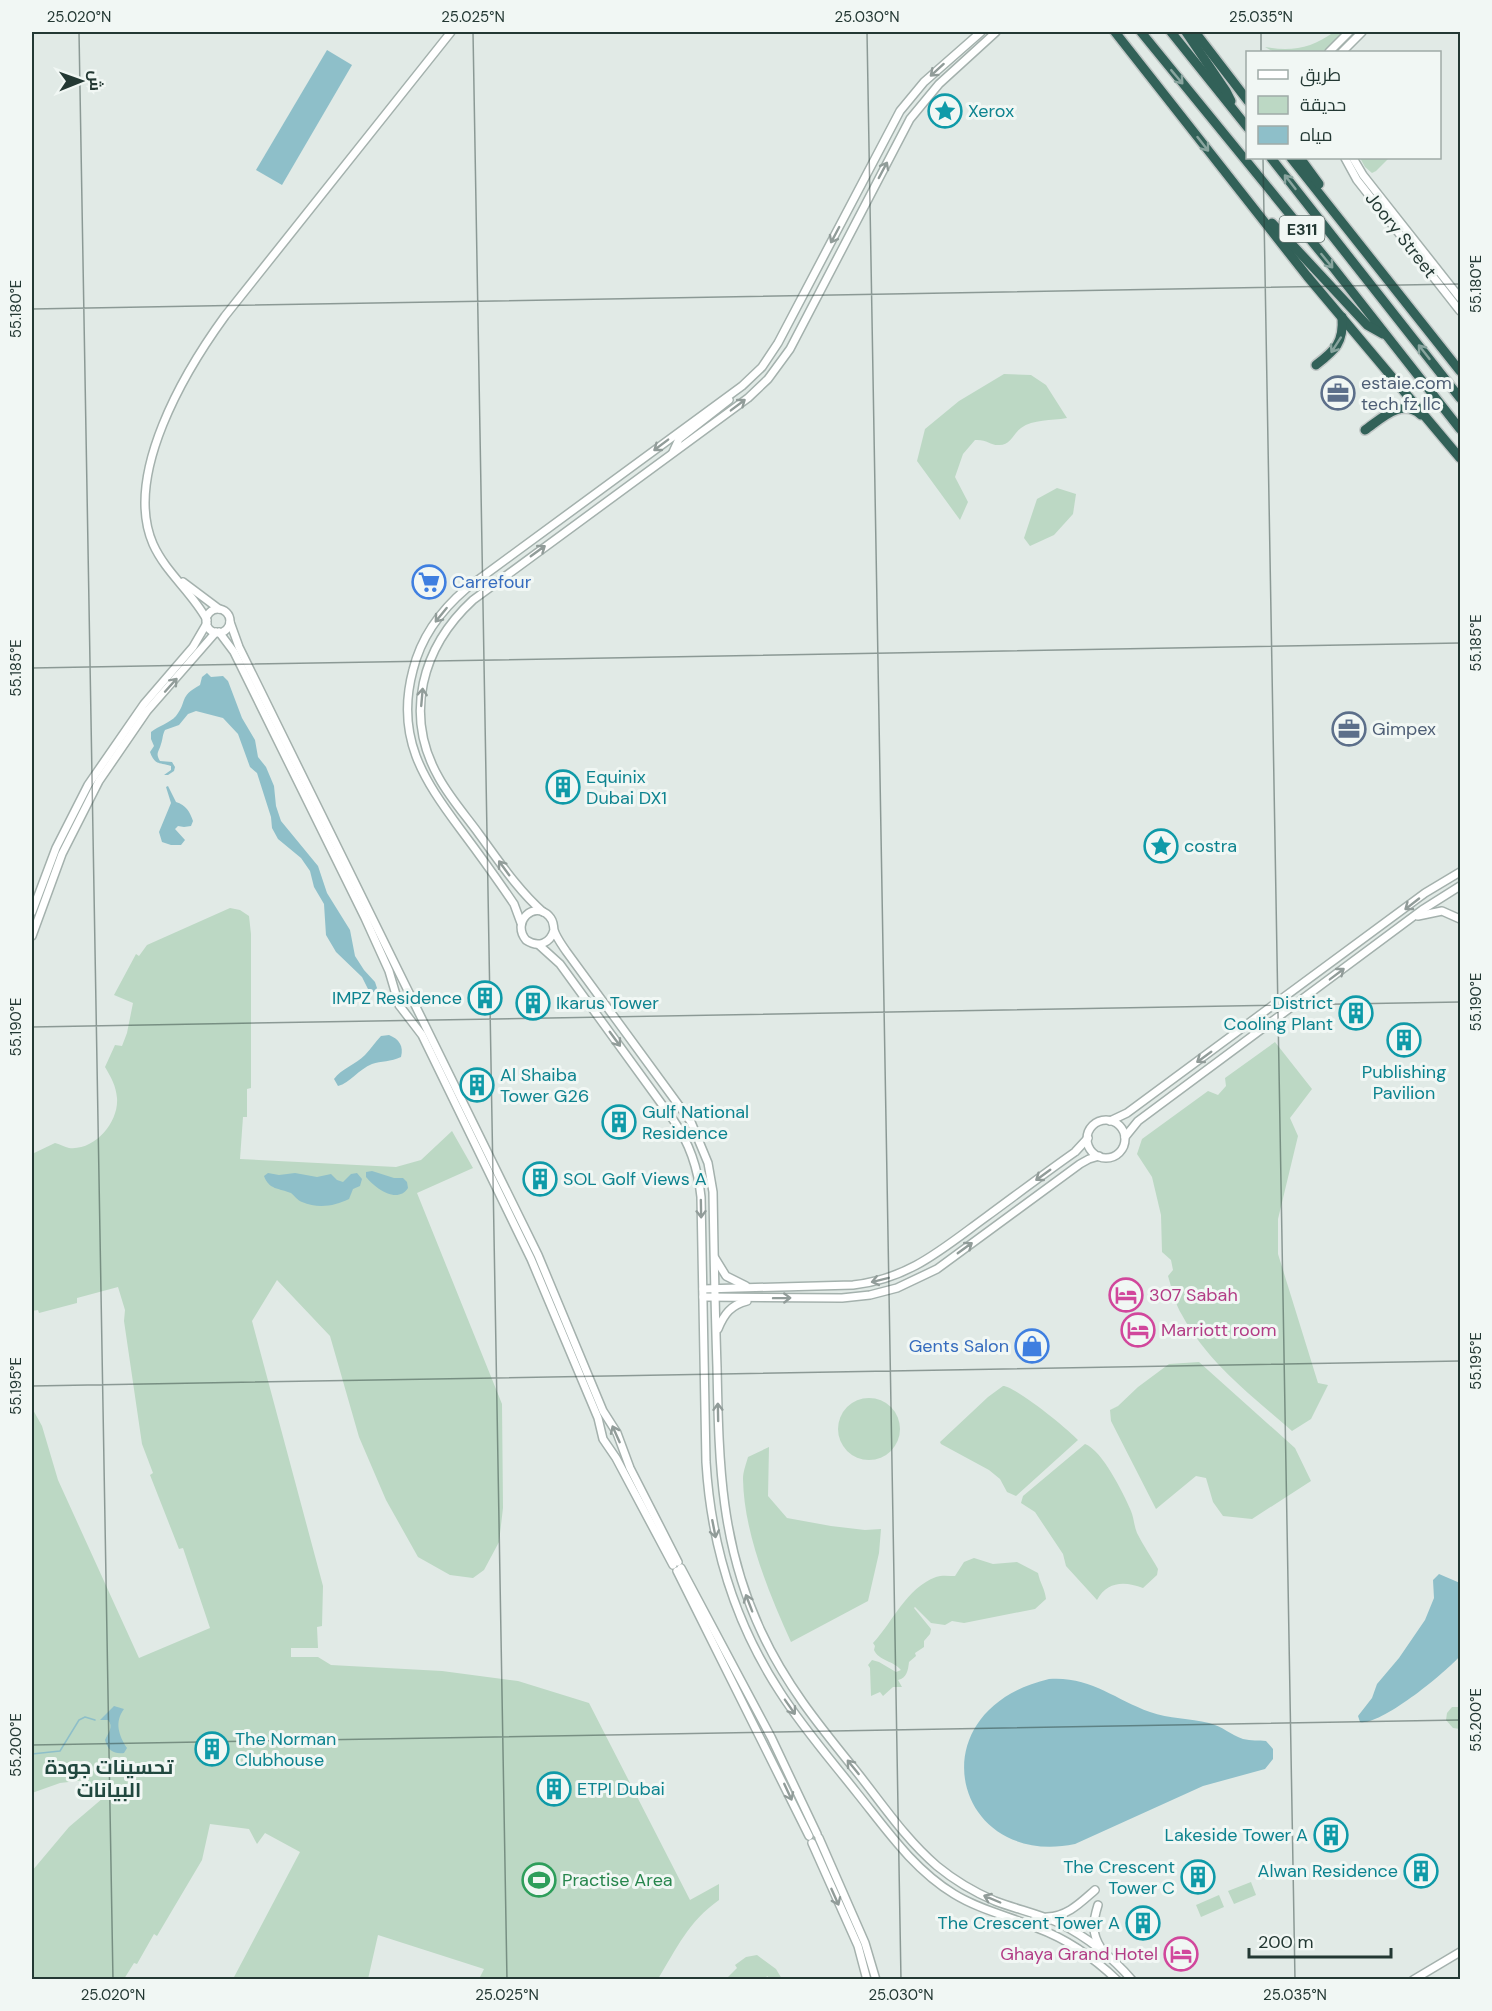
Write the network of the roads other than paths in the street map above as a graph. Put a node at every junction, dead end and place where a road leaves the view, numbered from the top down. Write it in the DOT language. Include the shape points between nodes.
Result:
graph roads {
  1 [pos="451,32"];
  2 [pos="981,32"];
  3 [pos="996,32"];
  4 [pos="1115,32"];
  5 [pos="1141,32"];
  6 [pos="1171,32"];
  7 [pos="1186,32"];
  8 [pos="1195,32"];
  9 [pos="1349,32"];
  10 [pos="1362,32"];
  11 [pos="1209,51"];
  12 [pos="1330,51"];
  13 [pos="1343,51"];
  14 [pos="1246,89"];
  15 [pos="1246,98"];
  16 [pos="1233,110"];
  17 [pos="1246,126"];
  18 [pos="1272,159"];
  19 [pos="1292,159"];
  20 [pos="1301,159"];
  21 [pos="1345,159"];
  22 [pos="1354,159"];
  23 [pos="1349,167"];
  24 [pos="1371,186"];
  25 [pos="1254,209"];
  26 [pos="1354,235"];
  27 [pos="1403,238"];
  28 [pos="1425,254"];
  29 [pos="1461,298"];
  30 [pos="1461,311"];
  31 [pos="1342,317"];
  32 [pos="1386,335"];
  33 [pos="1316,365"];
  34 [pos="1461,371"];
  35 [pos="742,386"];
  36 [pos="1461,398"];
  37 [pos="1461,429"];
  38 [pos="1365,430"];
  39 [pos="1450,444"];
  40 [pos="673,452"];
  41 [pos="1461,458"];
  42 [pos="171,572"];
  43 [pos="219,609"];
  44 [pos="207,621"];
  45 [pos="230,622"];
  46 [pos="218,632"];
  47 [pos="228,641"];
  48 [pos="423,642"];
  49 [pos="207,643"];
  50 [pos="412,647"];
  51 [pos="1461,872"];
  52 [pos="1461,886"];
  53 [pos="32,912"];
  54 [pos="543,912"];
  55 [pos="1413,917"];
  56 [pos="1461,919"];
  57 [pos="521,923"];
  58 [pos="554,930"];
  59 [pos="32,936"];
  60 [pos="539,945"];
  61 [pos="1110,1121"];
  62 [pos="1125,1137"];
  63 [pos="1088,1138"];
  64 [pos="1099,1156"];
  65 [pos="714,1258"];
  66 [pos="751,1288"];
  67 [pos="715,1289"];
  68 [pos="703,1293"];
  69 [pos="715,1298"];
  70 [pos="756,1299"];
  71 [pos="716,1334"];
  72 [pos="677,1566"];
  73 [pos="814,1838"];
  74 [pos="1095,1890"];
  75 [pos="1098,1905"];
  76 [pos="1044,1917"];
  77 [pos="1104,1952"];
  78 [pos="1461,1952"];
  79 [pos="867,1980"];
  80 [pos="876,1980"];
  81 [pos="1117,1980"];
  82 [pos="1132,1980"];
  83 [pos="1413,1980"];
  1 -- 42 [label="street" via="236,302 186,376 155,448 145,492 149,531"];
  2 -- 35 [label="street, one-way" via="906,103 778,344"];
  40 -- 3 [label="street, one-way" via="748,398 774,372 790,349 910,119 939,84"];
  4 -- 25 [label="highway, one-way"];
  5 -- 32 [label="highway, E311, one-way"];
  6 -- 16 [label="highway"];
  7 -- 16 [label="highway" via="1227,91"];
  8 -- 11 [label="highway"];
  9 -- 12 [label="street"];
  10 -- 13 [label="street"];
  11 -- 14 [label="highway"];
  11 -- 15 [label="highway"];
  16 -- 17 [label="highway"];
  36 -- 18 [label="highway, E311, one-way"];
  19 -- 26 [label="highway"];
  20 -- 26 [label="highway"];
  21 -- 23 [label="street, Joory Street"];
  22 -- 24 [label="street, Joory Street"];
  23 -- 24 [label="street"];
  23 -- 27 [label="street, Joory Street"];
  24 -- 28 [label="street, Joory Street"];
  25 -- 31 [label="highway"];
  25 -- 32 [label="highway" via="1268,219 1367,325"];
  26 -- 34 [label="highway"];
  27 -- 28 [label="street"];
  27 -- 30 [label="street, Joory Street"];
  28 -- 29 [label="street, Joory Street"];
  31 -- 33 [label="highway, one-way" via="1340,340"];
  31 -- 39 [label="highway"];
  32 -- 37 [label="highway, E311"];
  35 -- 40 [label="street" via="679,439"];
  35 -- 48 [label="street, one-way" via="567,511 459,595"];
  38 -- 39 [label="highway" via="1395,410 1411,408"];
  39 -- 41 [label="highway"];
  54 -- 40 [label="street, one-way" via="522,891 434,768 421,721 426,673 446,629 473,600"];
  42 -- 43 [label="street"];
  42 -- 44 [label="street"];
  43 -- 44 [label="street" via="211,612"];
  43 -- 45 [label="street" via="227,613"];
  44 -- 46 [label="street" via="210,629"];
  44 -- 53 [label="street" via="197,642 144,704 88,785 59,840"];
  45 -- 46 [label="street"];
  72 -- 45 [label="street, one-way" via="617,1433 603,1411 533,1246"];
  46 -- 47 [label="street"];
  46 -- 49 [label="street"];
  47 -- 49 [label="street"];
  47 -- 72 [label="street" via="365,918 389,971 397,1002 422,1035 531,1258 598,1418 604,1442"];
  48 -- 50 [label="street"];
  48 -- 57 [label="street" via="408,696 408,724 416,759 436,797 514,904"];
  59 -- 49 [label="street, one-way" via="62,854 99,781 147,711"];
  51 -- 61 [label="street, one-way" via="1425,893 1128,1113"];
  52 -- 55 [label="street"];
  54 -- 57 [label="street" via="528,914"];
  54 -- 58 [label="street" via="550,917"];
  55 -- 56 [label="street" via="1437,911"];
  62 -- 55 [label="street, one-way" via="1138,1120"];
  57 -- 60 [label="street" via="526,940"];
  58 -- 60 [label="street" via="549,940"];
  58 -- 65 [label="street" via="678,1098 698,1135 713,1192"];
  60 -- 68 [label="street, one-way" via="560,964 691,1151 700,1185"];
  61 -- 62 [label="street" via="1121,1128"];
  61 -- 63 [label="street" via="1093,1126"];
  62 -- 64 [label="street" via="1118,1154"];
  63 -- 64 [label="street" via="1090,1149"];
  63 -- 66 [label="street, one-way" via="1079,1149 895,1276 865,1284"];
  70 -- 64 [label="street, one-way" via="856,1297 908,1284 937,1269 1084,1161"];
  65 -- 66 [label="street" via="730,1279"];
  65 -- 67 [label="street"];
  66 -- 67 [label="street"];
  67 -- 68 [label="street"];
  67 -- 69 [label="street"];
  68 -- 69 [label="street"];
  68 -- 81 [label="street, one-way" via="705,1500 715,1550 736,1606 771,1677 865,1809 895,1846 923,1871 980,1908 1063,1940"];
  69 -- 70 [label="street"];
  69 -- 71 [label="street"];
  70 -- 71 [label="street" via="730,1309"];
  76 -- 71 [label="street, one-way" via="976,1892 925,1855 808,1711 777,1664 745,1592 727,1527 719,1459"];
  72 -- 73 [label="street" via="688,1597"];
  73 -- 79 [label="street, one-way" via="858,1946"];
  73 -- 80 [label="street" via="865,1943"];
  74 -- 76 [label="street" via="1072,1910"];
  75 -- 77 [label="street" via="1093,1926"];
  76 -- 77 [label="street"];
  77 -- 82 [label="street"];
  78 -- 83 [label="street"];
}
